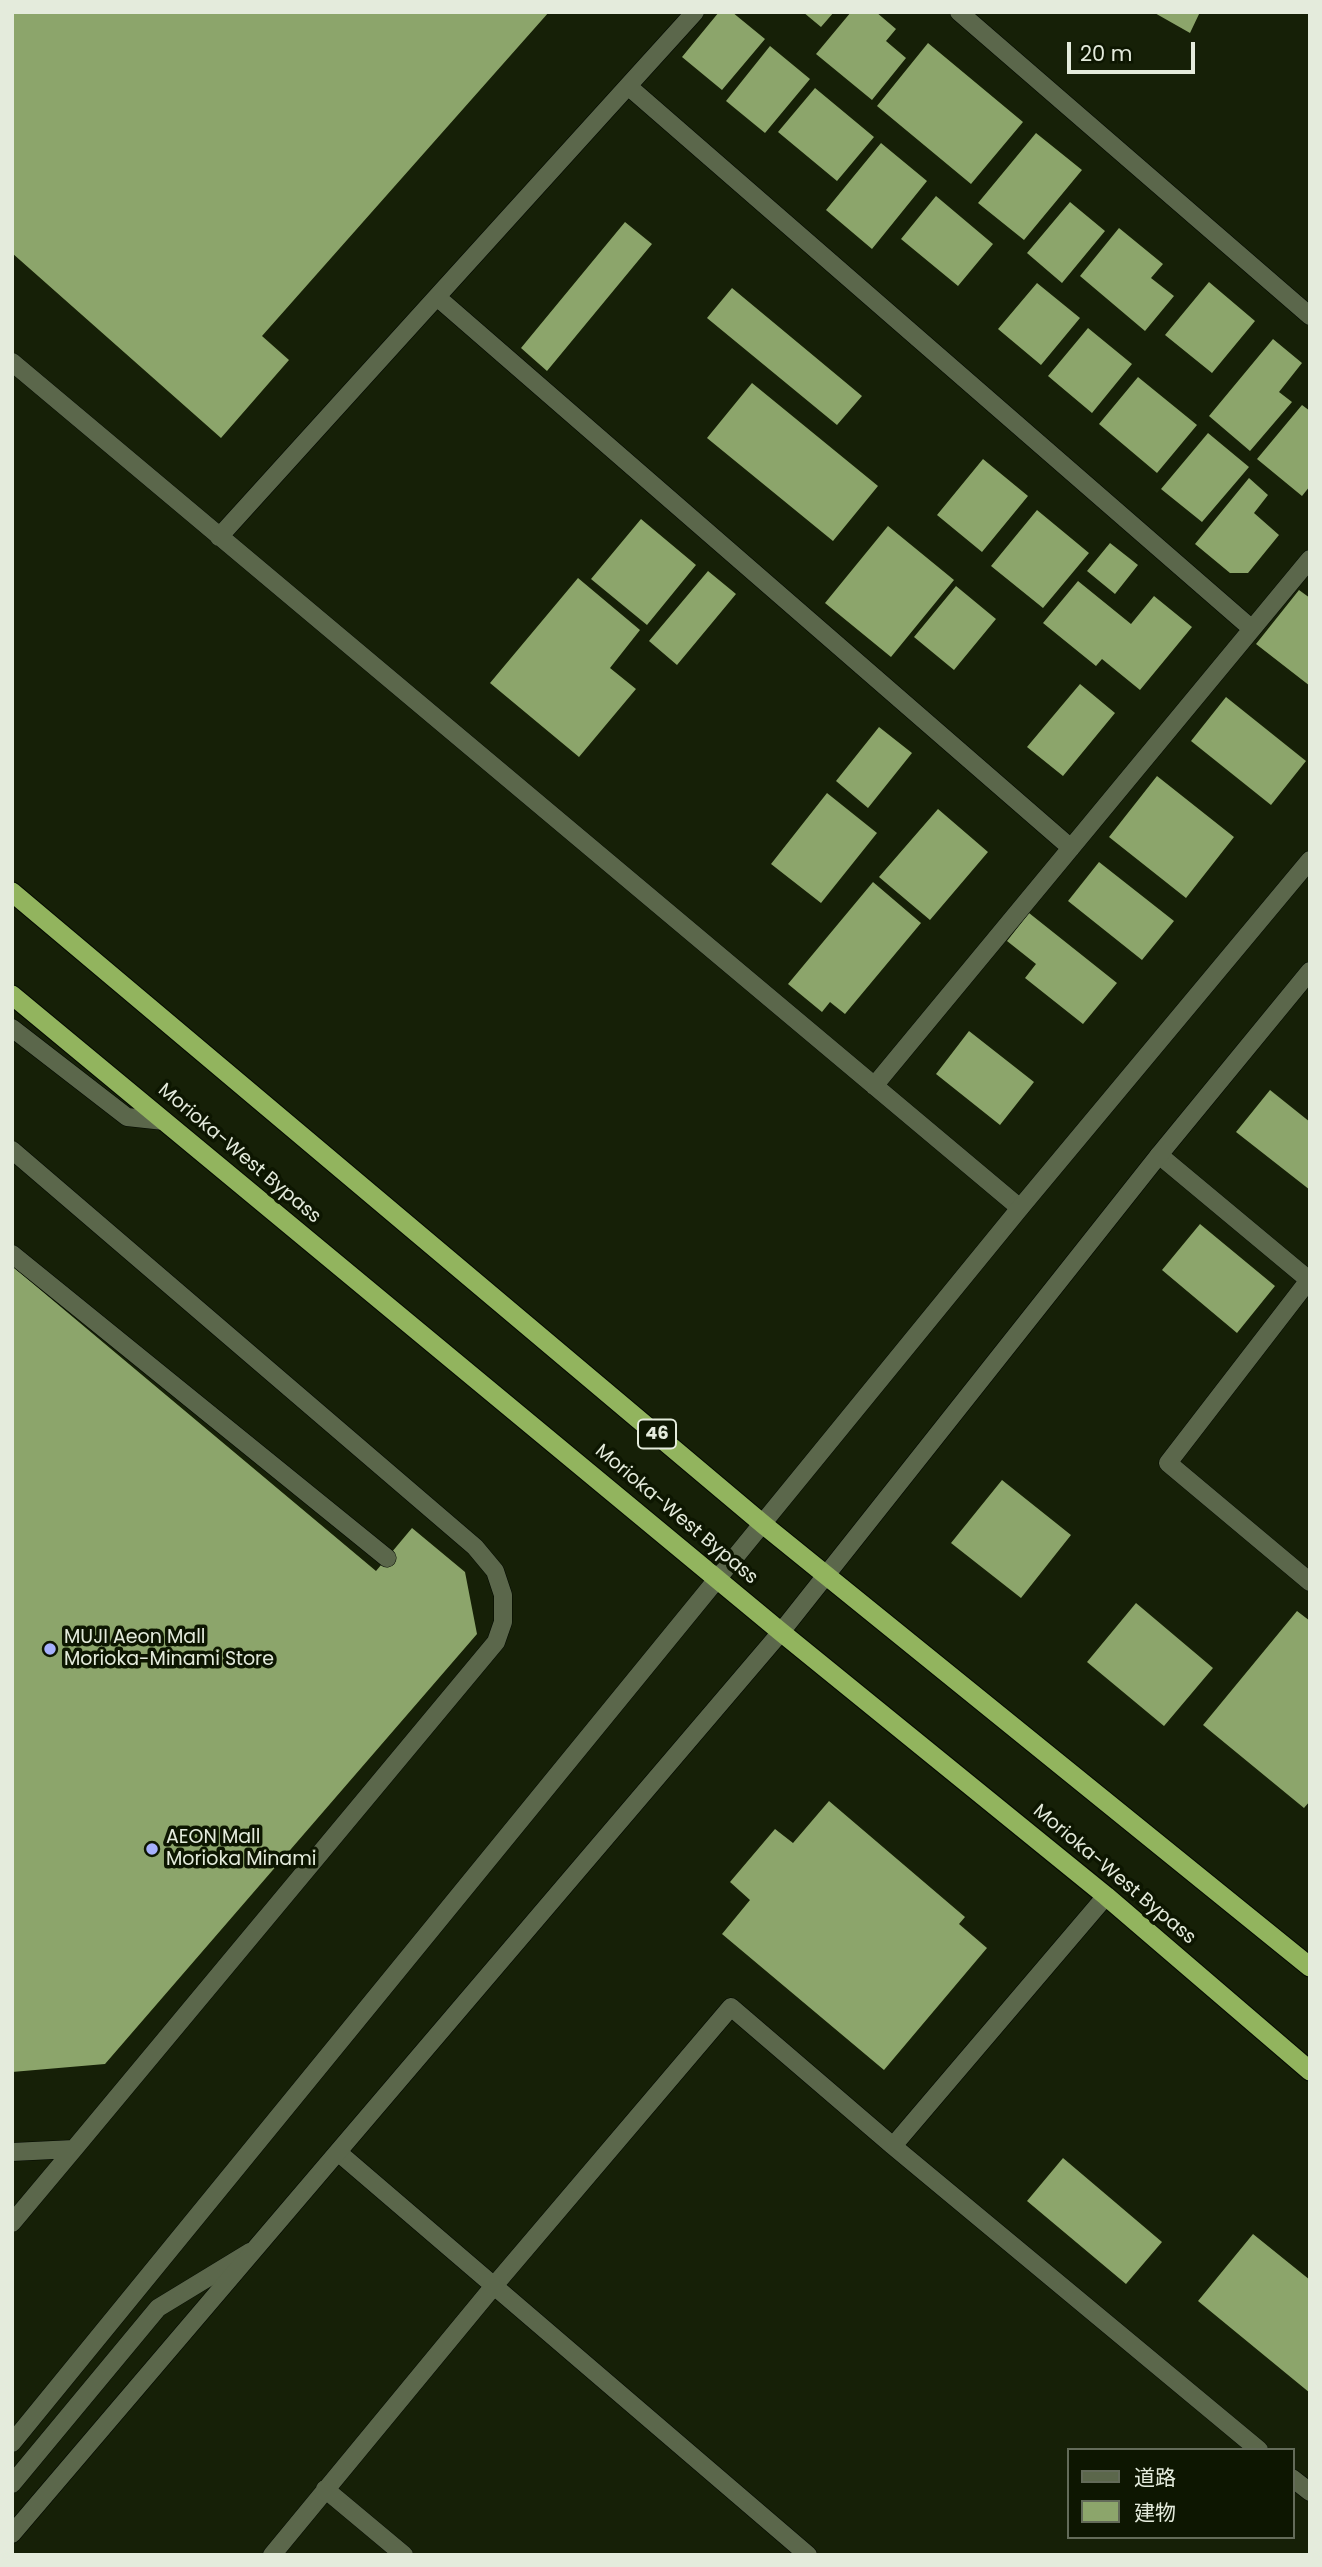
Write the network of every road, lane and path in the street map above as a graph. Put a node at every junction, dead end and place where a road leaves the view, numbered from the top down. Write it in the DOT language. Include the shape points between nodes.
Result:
graph roads {
  1 [pos="695,12"];
  2 [pos="959,12"];
  3 [pos="628,86"];
  4 [pos="437,297"];
  5 [pos="1310,316"];
  6 [pos="12,362"];
  7 [pos="219,537"];
  8 [pos="1310,559"];
  9 [pos="1252,629"];
  10 [pos="1071,848"];
  11 [pos="1310,860"];
  12 [pos="12,891"];
  13 [pos="1310,971"];
  14 [pos="12,995"];
  15 [pos="12,1028"];
  16 [pos="874,1086"];
  17 [pos="164,1121"];
  18 [pos="12,1150"];
  19 [pos="1159,1155"];
  20 [pos="1020,1208"];
  21 [pos="12,1254"];
  22 [pos="1309,1280"];
  23 [pos="764,1525"];
  24 [pos="387,1558"];
  25 [pos="826,1575"];
  26 [pos="719,1580"];
  27 [pos="1310,1581"];
  28 [pos="781,1632"];
  29 [pos="1106,1896"];
  30 [pos="1310,1967"];
  31 [pos="1310,2071"];
  32 [pos="893,2146"];
  33 [pos="74,2149"];
  34 [pos="12,2152"];
  35 [pos="339,2153"];
  36 [pos="12,2223"];
  37 [pos="259,2246"];
  38 [pos="493,2287"];
  39 [pos="12,2444"];
  40 [pos="1257,2448"];
  41 [pos="1294,2480"];
  42 [pos="12,2484"];
  43 [pos="325,2489"];
  44 [pos="1310,2492"];
  45 [pos="12,2534"];
  46 [pos="272,2555"];
  47 [pos="404,2555"];
  48 [pos="808,2555"];
  1 -- 3 [label="street"];
  2 -- 5 [label="street"];
  3 -- 4 [label="street"];
  3 -- 9 [label="street"];
  4 -- 7 [label="street"];
  4 -- 10 [label="street"];
  6 -- 7 [label="street"];
  7 -- 16 [label="street"];
  8 -- 9 [label="street"];
  9 -- 10 [label="street"];
  10 -- 16 [label="street"];
  11 -- 20 [label="street"];
  12 -- 23 [label="highway, 46"];
  13 -- 19 [label="street"];
  14 -- 17 [label="highway, Morioka-West Bypass"];
  15 -- 17 [label="street" via="127,1117"];
  16 -- 20 [label="street"];
  17 -- 26 [label="highway, Morioka-West Bypass"];
  18 -- 33 [label="street" via="475,1546 495,1571 503,1595 503,1622 496,1642"];
  19 -- 22 [label="street"];
  19 -- 25 [label="street"];
  20 -- 23 [label="street"];
  21 -- 24 [label="street"];
  22 -- 27 [label="street" via="1168,1463"];
  23 -- 25 [label="highway, 46"];
  23 -- 26 [label="street"];
  25 -- 28 [label="street"];
  25 -- 30 [label="highway, 46"];
  26 -- 28 [label="highway, Morioka-West Bypass"];
  26 -- 39 [label="street"];
  28 -- 29 [label="highway, Morioka-West Bypass"];
  28 -- 35 [label="street"];
  29 -- 31 [label="highway, Morioka-West Bypass"];
  29 -- 32 [label="street"];
  32 -- 38 [label="street" via="731,2007"];
  32 -- 40 [label="street"];
  33 -- 34 [label="street"];
  33 -- 36 [label="street"];
  35 -- 37 [label="street"];
  35 -- 38 [label="street"];
  37 -- 42 [label="street" via="158,2308"];
  37 -- 45 [label="street"];
  38 -- 43 [label="street"];
  38 -- 48 [label="street"];
  41 -- 44 [label="street"];
  43 -- 46 [label="street"];
  43 -- 47 [label="street"];
}
